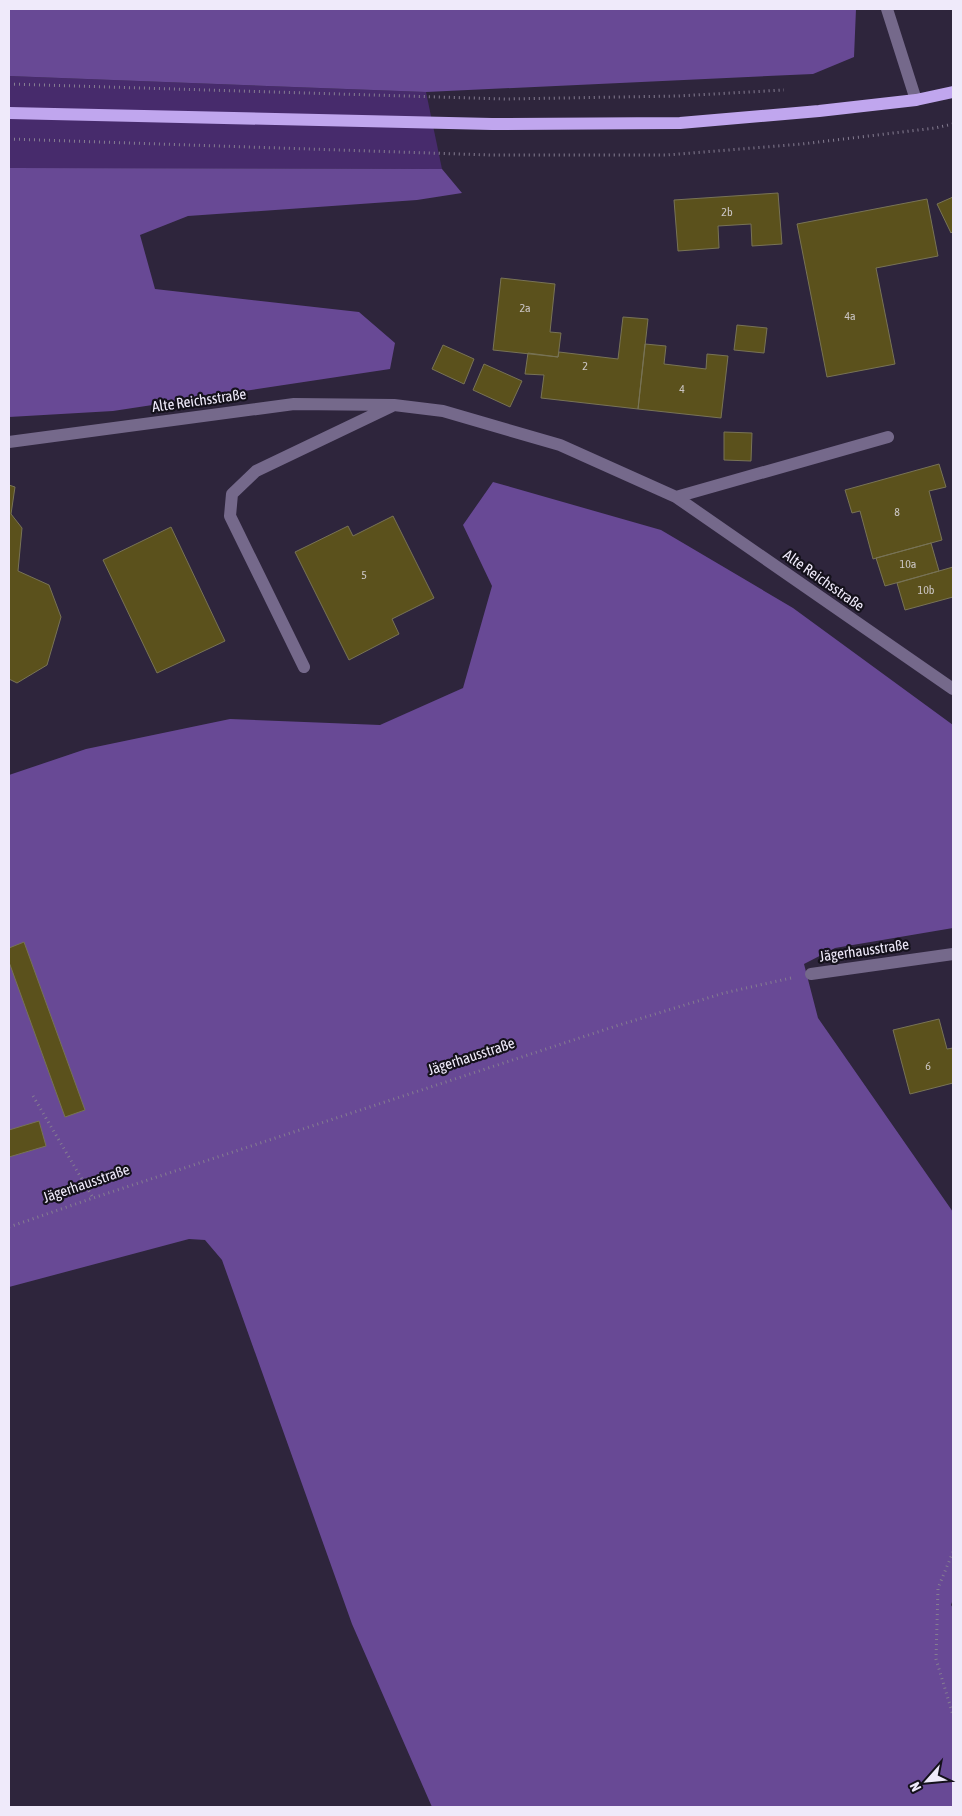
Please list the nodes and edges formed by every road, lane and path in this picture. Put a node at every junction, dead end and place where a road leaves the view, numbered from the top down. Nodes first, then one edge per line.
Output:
1 (888, 9) edge
2 (9, 84) edge
3 (784, 90) dead end
4 (953, 92) edge
5 (916, 100) junction
6 (9, 113) edge
7 (394, 405) junction
8 (888, 437) dead end
9 (9, 442) edge
10 (676, 497) junction
11 (304, 668) dead end
12 (953, 690) edge
13 (953, 954) edge
14 (811, 974) joint
15 (33, 1096) dead end
16 (93, 1198) junction
17 (9, 1227) edge
18 (953, 1552) edge
19 (953, 1715) edge

1 - 5 street
2 - 3 path
4 - 5 main road
5 - 6 main road
7 - 9 street, Alte Reichsstraße
7 - 10 street, Alte Reichsstraße
7 - 11 street
8 - 10 street
10 - 12 street, Alte Reichsstraße
13 - 14 street, Jägerhausstraße
14 - 16 path, Jägerhausstraße
15 - 16 path
16 - 17 path, Jägerhausstraße
18 - 19 path

